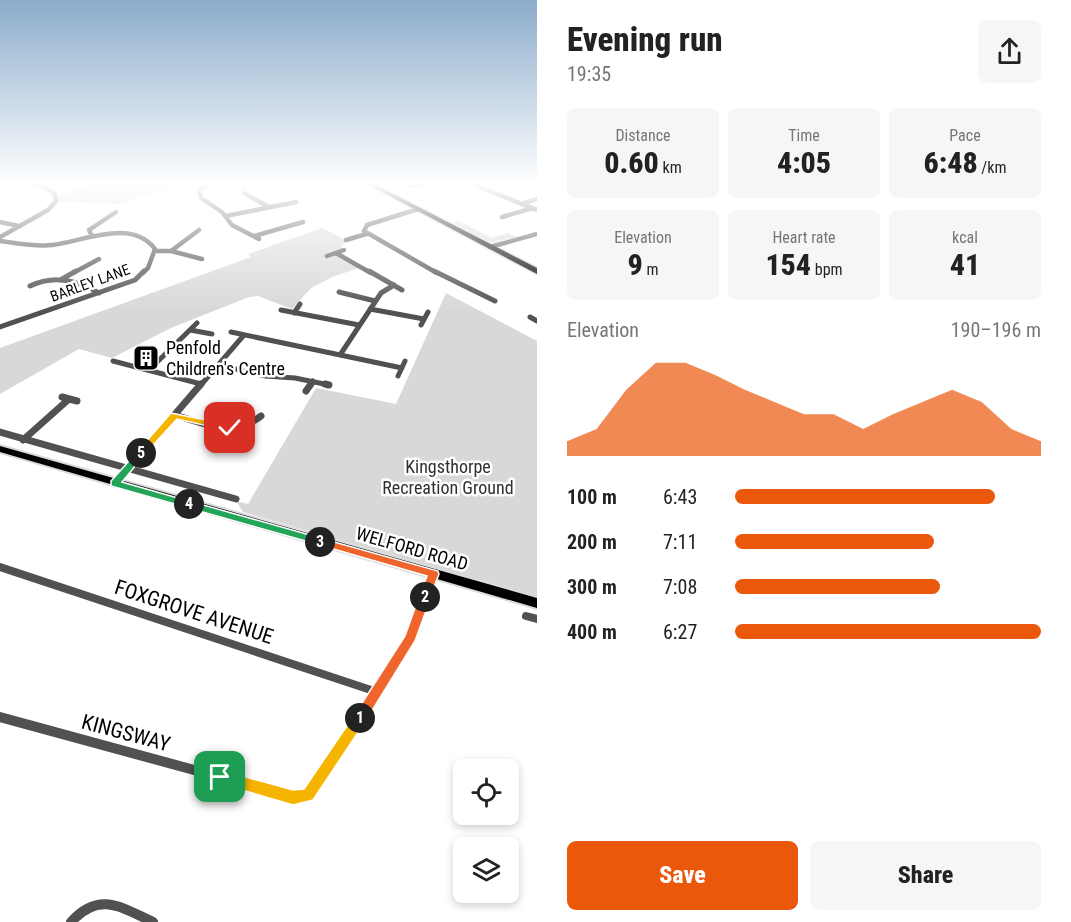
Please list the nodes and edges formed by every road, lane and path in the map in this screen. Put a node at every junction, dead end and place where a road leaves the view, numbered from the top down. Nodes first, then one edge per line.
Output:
1 (14, 225) edge
2 (96, 225) edge
3 (232, 225) edge
4 (294, 225) edge
5 (369, 225) edge
6 (448, 225) edge
7 (19, 226) joint
8 (199, 230) dead end
9 (366, 234) junction
10 (537, 234) edge
11 (92, 236) junction
12 (0, 239) edge
13 (346, 240) dead end
14 (490, 247) junction
15 (344, 250) dead end
16 (171, 251) junction
17 (154, 252) junction
18 (336, 253) junction
19 (327, 255) dead end
20 (99, 259) dead end
21 (202, 260) dead end
22 (537, 272) edge
23 (62, 279) junction
24 (394, 285) junction
25 (30, 286) dead end
26 (402, 290) dead end
27 (339, 292) dead end
28 (99, 293) junction
29 (494, 293) dead end
30 (486, 296) junction
31 (375, 301) junction
32 (495, 301) dead end
33 (300, 304) dead end
34 (370, 309) junction
35 (281, 310) dead end
36 (428, 312) dead end
37 (294, 313) junction
38 (530, 317) dead end
39 (537, 321) edge
40 (197, 323) dead end
41 (359, 325) junction
42 (0, 327) edge
43 (190, 330) junction
44 (231, 332) dead end
45 (212, 334) dead end
46 (244, 335) junction
47 (340, 355) junction
48 (113, 361) dead end
49 (218, 365) junction
50 (149, 370) junction
51 (398, 376) dead end
52 (313, 381) junction
53 (201, 384) junction
54 (329, 385) dead end
55 (306, 391) dead end
56 (65, 398) joint
57 (77, 401) dead end
58 (174, 415) junction
59 (261, 416) dead end
60 (0, 432) edge
61 (23, 440) junction
62 (0, 449) edge
63 (127, 470) junction
64 (115, 484) junction
65 (236, 499) dead end
66 (0, 567) edge
67 (434, 574) junction
68 (537, 603) edge
69 (526, 616) dead end
70 (537, 619) edge
71 (377, 692) junction
72 (0, 717) edge
73 (71, 922) edge
74 (153, 922) edge

1 - 7 street
2 - 11 street
3 - 4 street
5 - 9 street
6 - 14 highway
7 - 12 street
8 - 16 street
9 - 13 street
9 - 30 street
10 - 14 street
11 - 12 street, BARLEY LANE
11 - 17 street, BARLEY LANE
14 - 22 highway
15 - 18 street
16 - 17 street
16 - 21 street
17 - 28 street, BARLEY LANE
18 - 19 street
18 - 24 street
20 - 23 street
23 - 25 street
23 - 28 street
24 - 26 street
24 - 31 street
27 - 31 street
28 - 42 street, BARLEY LANE
29 - 30 street
30 - 32 street
31 - 34 street
33 - 37 street
34 - 36 street
34 - 41 street
35 - 37 street
37 - 41 street
38 - 39 street
40 - 43 street
41 - 47 street
43 - 45 street
43 - 50 street
44 - 46 street
46 - 47 street
46 - 49 street
47 - 51 street
48 - 50 street
49 - 52 street
49 - 53 street
50 - 53 street
52 - 54 street
52 - 55 street
53 - 58 street
56 - 57 street
56 - 61 street
58 - 59 street
58 - 63 street
60 - 61 street
61 - 63 street
62 - 64 main road, WELFORD ROAD
63 - 64 street
63 - 65 street
64 - 67 main road, WELFORD ROAD
66 - 71 street, FOXGROVE AVENUE
67 - 68 main road, WELFORD ROAD
67 - 71 street, KINGSWAY
69 - 70 street
71 - 72 street, KINGSWAY
73 - 74 street

